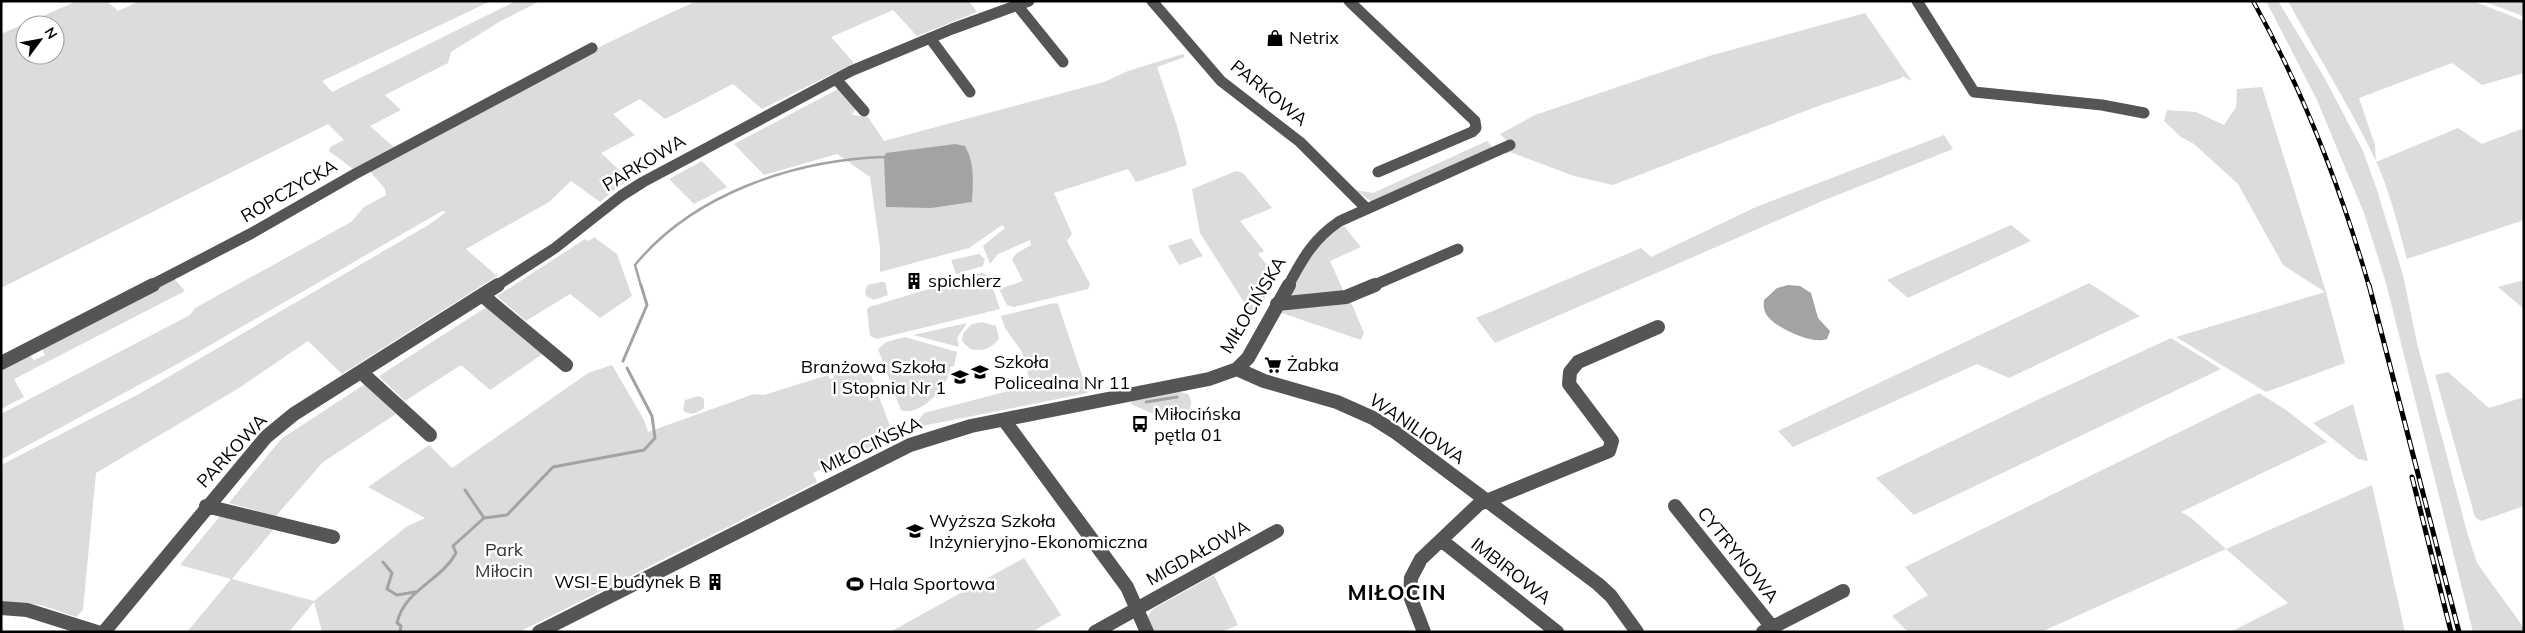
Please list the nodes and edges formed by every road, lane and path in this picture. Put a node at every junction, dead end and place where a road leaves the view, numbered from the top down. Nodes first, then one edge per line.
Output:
1 (1030, 1) edge
2 (1152, 1) edge
3 (1349, 1) edge
4 (1917, 1) edge
5 (1017, 6) junction
6 (930, 38) junction
7 (592, 48) dead end
8 (1063, 62) dead end
9 (836, 79) junction
10 (970, 92) dead end
11 (864, 111) dead end
12 (2144, 113) dead end
13 (1510, 145) dead end
14 (1378, 172) dead end
15 (1367, 209) junction
16 (1458, 249) dead end
17 (482, 295) junction
18 (1277, 304) junction
19 (1658, 327) dead end
20 (1, 363) edge
21 (566, 365) dead end
22 (1237, 369) junction
23 (361, 372) junction
24 (1004, 420) junction
25 (430, 435) dead end
26 (1486, 500) junction
27 (206, 506) junction
28 (1675, 506) dead end
29 (1277, 531) dead end
30 (333, 537) dead end
31 (1440, 540) junction
32 (1843, 591) dead end
33 (1, 608) edge
34 (1138, 608) junction
35 (1767, 629) edge
36 (544, 631) edge
37 (97, 632) edge
38 (104, 632) edge
39 (1095, 632) edge
40 (1147, 632) edge
41 (1424, 632) edge
42 (1557, 632) edge
43 (1637, 632) edge

1 - 5 street, PARKOWA
2 - 15 street, PARKOWA
3 - 14 street
4 - 12 street
5 - 6 street, PARKOWA
5 - 8 street
6 - 9 street, PARKOWA
6 - 10 street
7 - 20 street, ROPCZYCKA
9 - 11 street
9 - 17 street, PARKOWA
13 - 15 street, MIŁOCIŃSKA
15 - 18 street, MIŁOCIŃSKA
16 - 18 street
17 - 21 street
17 - 23 street, PARKOWA
18 - 22 street, MIŁOCIŃSKA
19 - 26 street
22 - 24 street, MIŁOCIŃSKA
22 - 26 street, WANILIOWA
23 - 25 street
23 - 27 street, PARKOWA
24 - 34 street, MIGDAŁOWA
24 - 36 street, MIŁOCIŃSKA
26 - 31 street
26 - 43 street, WANILIOWA
27 - 30 street, PARKOWA
27 - 38 street, PARKOWA
28 - 35 street, CYTRYNOWA
29 - 34 street, MIGDAŁOWA
31 - 41 street
31 - 42 street, IMBIROWA
32 - 35 street, CYTRYNOWA
33 - 37 street
34 - 39 street, MIGDAŁOWA
34 - 40 street, MIGDAŁOWA

